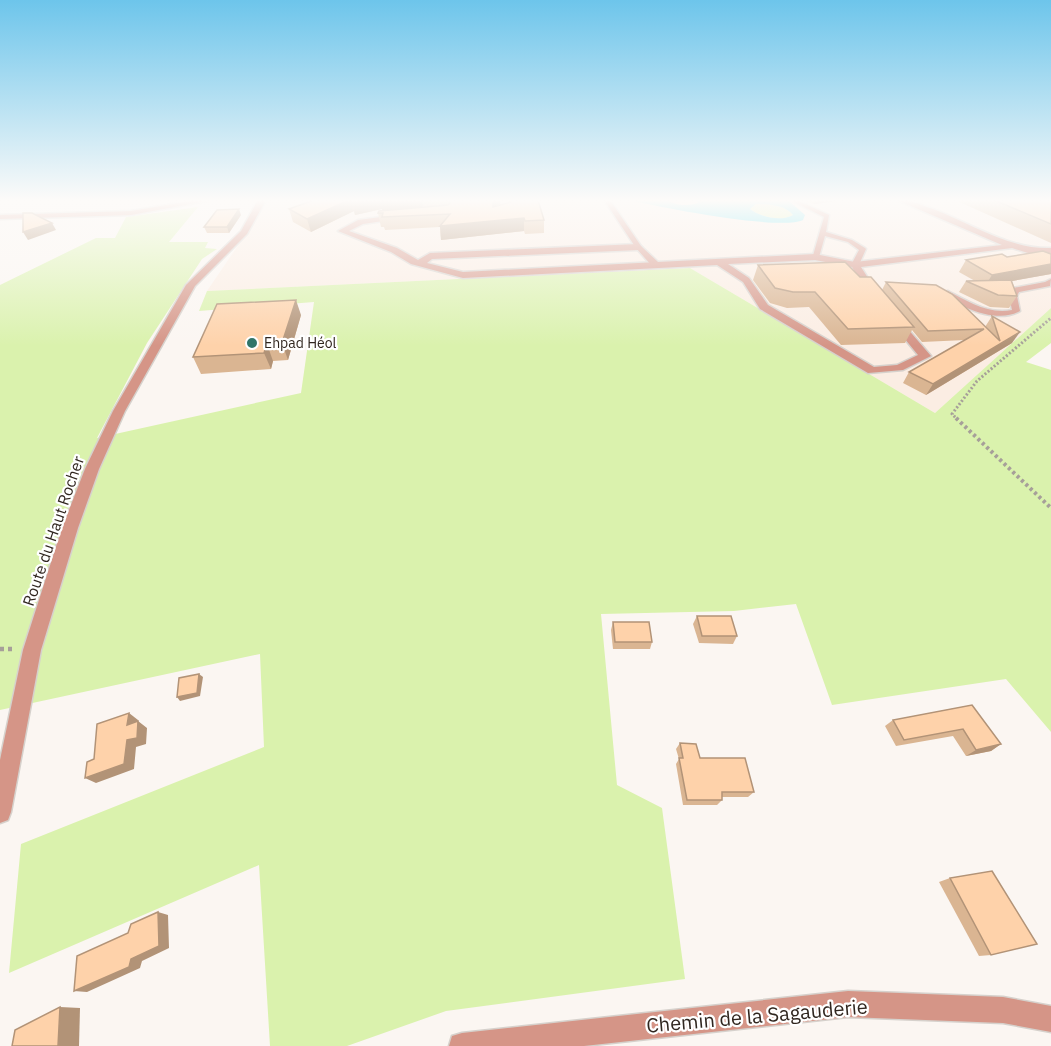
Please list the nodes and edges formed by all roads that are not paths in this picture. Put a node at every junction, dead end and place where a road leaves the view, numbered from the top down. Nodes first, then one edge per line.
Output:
1 (227, 249) edge
2 (390, 249) edge
3 (596, 249) edge
4 (640, 249) edge
5 (817, 249) edge
6 (863, 249) edge
7 (988, 249) edge
8 (1021, 249) edge
9 (1050, 255) edge
10 (815, 257) junction
11 (719, 262) junction
12 (420, 263) junction
13 (655, 264) junction
14 (855, 265) junction
15 (1051, 281) edge
16 (863, 282) junction
17 (879, 285) edge
18 (939, 291) edge
19 (0, 812) edge
20 (1051, 1019) edge
21 (462, 1046) edge

1 - 19 street, Route du Haut Rocher
2 - 12 street
3 - 12 street
4 - 13 lane
5 - 10 lane
6 - 14 lane
7 - 14 street
8 - 9 street
10 - 11 street
10 - 14 street
11 - 13 street
11 - 16 street
12 - 13 street
14 - 16 street
15 - 18 lane
16 - 17 lane
20 - 21 street, Chemin de la Sagauderie

